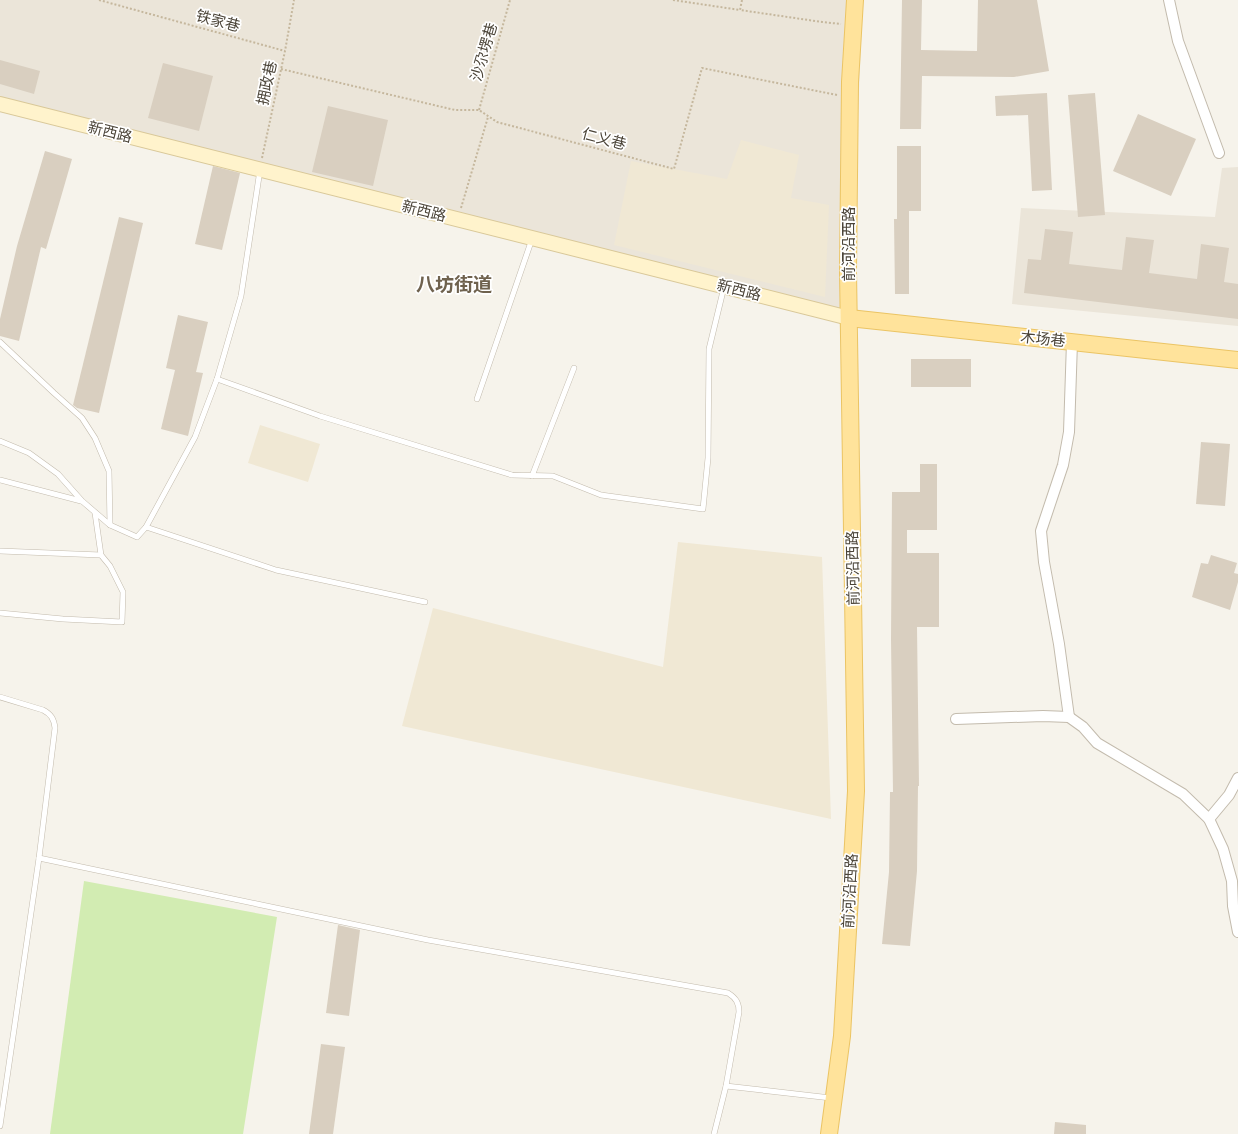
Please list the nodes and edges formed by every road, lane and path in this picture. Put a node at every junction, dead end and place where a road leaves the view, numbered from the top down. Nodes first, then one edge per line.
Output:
1 (99, 0) edge
2 (294, 0) edge
3 (510, 0) edge
4 (673, 0) edge
5 (742, 0) edge
6 (855, 0) edge
7 (1169, 0) edge
8 (740, 10) junction
9 (854, 25) junction
10 (285, 51) junction
11 (281, 69) junction
12 (850, 97) junction
13 (0, 104) edge
14 (479, 110) junction
15 (489, 117) junction
16 (1219, 153) dead end
17 (260, 169) junction
18 (458, 219) junction
19 (532, 238) junction
20 (724, 286) junction
21 (849, 318) junction
22 (0, 342) edge
23 (1072, 342) junction
24 (1238, 360) edge
25 (574, 368) dead end
26 (217, 379) junction
27 (477, 399) dead end
28 (0, 441) edge
29 (532, 476) junction
30 (0, 480) edge
31 (82, 501) junction
32 (95, 513) junction
33 (110, 525) junction
34 (146, 527) junction
35 (0, 551) edge
36 (101, 555) junction
37 (425, 602) dead end
38 (0, 613) edge
39 (0, 697) edge
40 (1069, 716) junction
41 (956, 719) dead end
42 (1238, 778) edge
43 (1209, 819) junction
44 (39, 858) junction
45 (1234, 875) edge
46 (1238, 932) edge
47 (726, 1086) junction
48 (834, 1098) junction
49 (0, 1126) edge
50 (714, 1134) edge
51 (829, 1134) edge

1 - 10 path, 铁家巷
2 - 10 path, 拥政巷
3 - 14 path, 沙尕塄巷
4 - 8 path
5 - 8 path
6 - 9 main road, 前河沿西路
7 - 16 street
8 - 9 path
9 - 12 main road, 前河沿西路
10 - 11 path, 拥政巷
11 - 14 path
11 - 17 path, 拥政巷
12 - 15 path, 仁义巷
12 - 21 main road, 前河沿西路
13 - 17 main road, 新西路
14 - 15 path, 仁义巷
15 - 18 path
17 - 18 main road, 新西路
17 - 26 lane
18 - 19 main road, 新西路
19 - 20 main road, 新西路
19 - 27 lane
20 - 21 main road, 新西路
20 - 29 lane
21 - 23 main road, 木场巷
21 - 48 main road, 前河沿西路
22 - 33 lane
23 - 24 main road, 木场巷
23 - 40 street
25 - 29 lane
26 - 29 lane
26 - 34 lane
28 - 31 lane
30 - 31 lane
31 - 32 lane
32 - 33 lane
32 - 36 lane
33 - 34 lane
34 - 37 lane
35 - 36 lane
36 - 38 lane
39 - 44 lane
40 - 41 street
40 - 43 street
42 - 43 street
43 - 45 street
44 - 47 lane
44 - 49 lane
45 - 46 street
47 - 48 lane
47 - 50 lane
48 - 51 main road, 前河沿西路

